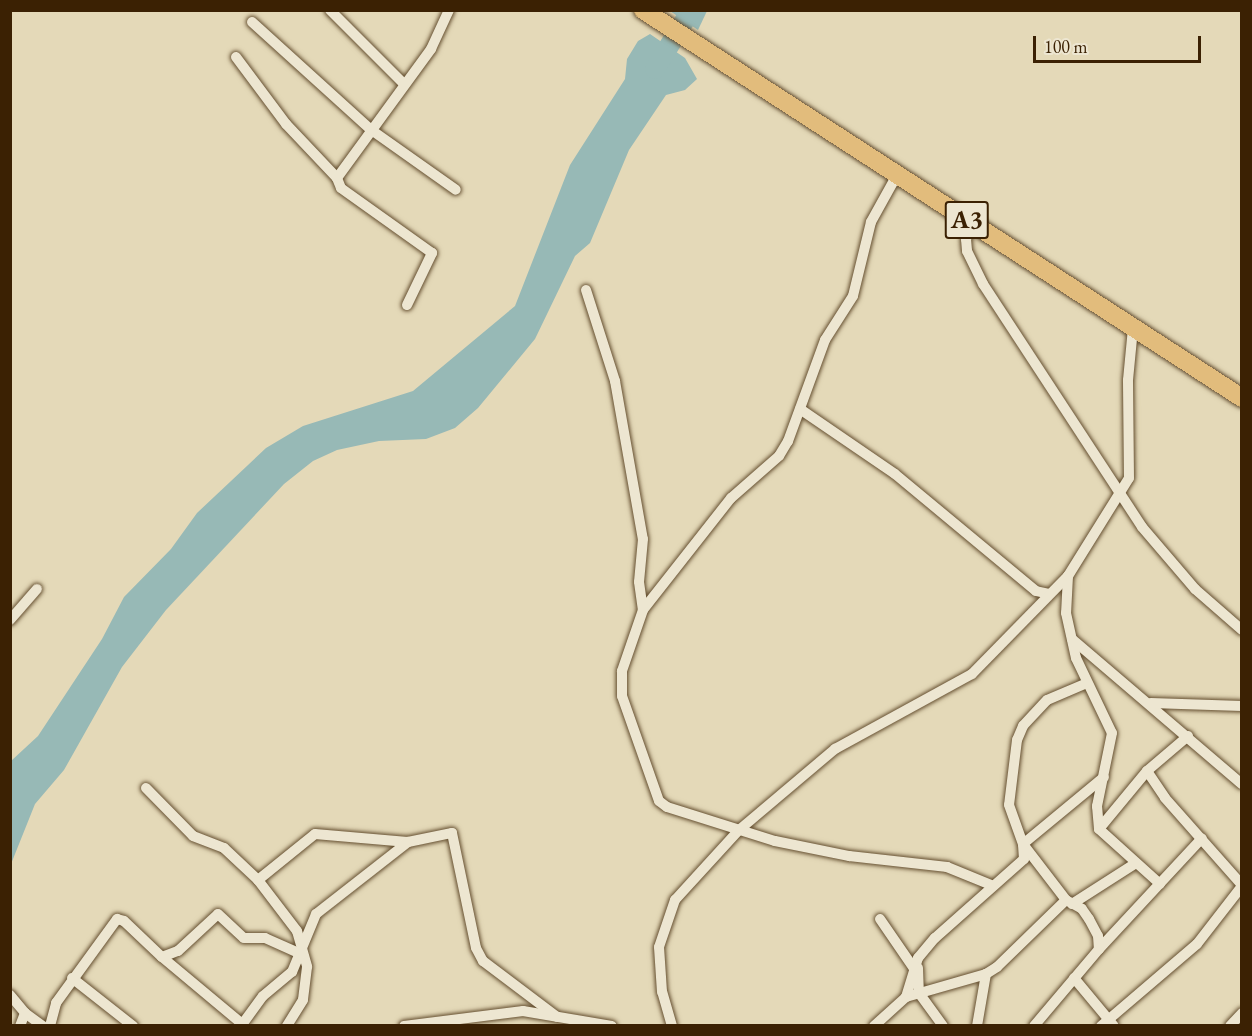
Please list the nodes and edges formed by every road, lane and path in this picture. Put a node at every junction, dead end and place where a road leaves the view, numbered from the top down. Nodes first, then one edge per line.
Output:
1 (330, 10) edge
2 (449, 10) edge
3 (650, 15) edge
4 (252, 22) dead end
5 (236, 57) dead end
6 (404, 84) junction
7 (370, 129) junction
8 (897, 175) junction
9 (337, 178) junction
10 (456, 190) dead end
11 (971, 223) junction
12 (586, 290) dead end
13 (407, 305) dead end
14 (1133, 328) junction
15 (1242, 398) edge
16 (800, 409) junction
17 (1121, 494) junction
18 (1068, 576) junction
19 (37, 590) dead end
20 (1049, 594) junction
21 (643, 610) junction
22 (10, 620) edge
23 (1241, 629) edge
24 (1072, 639) junction
25 (1087, 683) junction
26 (1151, 703) junction
27 (1242, 706) edge
28 (1188, 736) junction
29 (1147, 771) junction
30 (1104, 777) junction
31 (1242, 784) edge
32 (146, 788) dead end
33 (1099, 829) junction
34 (739, 830) junction
35 (1202, 838) junction
36 (408, 842) junction
37 (1023, 844) junction
38 (1136, 863) junction
39 (258, 880) junction
40 (1160, 884) junction
41 (991, 885) junction
42 (1242, 885) edge
43 (1069, 902) junction
44 (880, 919) dead end
45 (1099, 949) junction
46 (302, 953) junction
47 (162, 957) junction
48 (918, 958) junction
49 (915, 970) junction
50 (986, 974) junction
51 (72, 978) junction
52 (1074, 978) junction
53 (919, 993) junction
54 (10, 994) edge
55 (906, 997) junction
56 (25, 1013) junction
57 (1242, 1013) edge
58 (557, 1017) junction
59 (570, 1023) edge
60 (1108, 1023) edge
61 (1037, 1024) edge
62 (241, 1025) edge
63 (20, 1026) edge
64 (44, 1026) edge
65 (50, 1026) edge
66 (133, 1026) edge
67 (287, 1026) edge
68 (404, 1026) edge
69 (612, 1026) edge
70 (672, 1026) edge
71 (874, 1026) edge
72 (943, 1026) edge
73 (977, 1026) edge
74 (1230, 1026) edge

1 - 6 street
2 - 6 street
3 - 8 highway, A3
4 - 7 street
5 - 9 street
6 - 7 street
7 - 9 street
7 - 10 street
8 - 11 highway, A3
8 - 16 street
9 - 13 street
11 - 14 highway, A3
11 - 17 street
12 - 21 street
14 - 15 highway, A3
14 - 17 street
16 - 20 street
16 - 21 street
17 - 18 street
17 - 23 street
18 - 20 street
18 - 24 street
19 - 22 street
20 - 34 street
21 - 34 street
24 - 25 street
24 - 26 street
25 - 30 street
25 - 37 street
26 - 27 street
26 - 28 street
28 - 29 street
28 - 31 street
29 - 33 street
29 - 35 street
30 - 33 street
30 - 37 street
32 - 39 street
33 - 38 street
34 - 41 street
34 - 70 street
35 - 40 street
35 - 42 street
36 - 39 street
36 - 46 street
36 - 58 street
37 - 41 street
37 - 43 street
38 - 40 street
38 - 43 street
39 - 46 street
40 - 45 street
41 - 48 street
42 - 60 street
43 - 45 street
43 - 50 street
44 - 49 street
45 - 52 street
46 - 47 street
46 - 62 street
46 - 67 street
47 - 51 street
47 - 62 street
48 - 49 street
48 - 53 street
49 - 55 street
50 - 53 street
50 - 73 street
51 - 65 street
51 - 66 street
52 - 60 street
52 - 61 street
53 - 55 street
53 - 72 street
54 - 56 street
55 - 71 street
56 - 63 street
56 - 64 street
57 - 74 street
58 - 59 street
58 - 68 street
59 - 69 street

